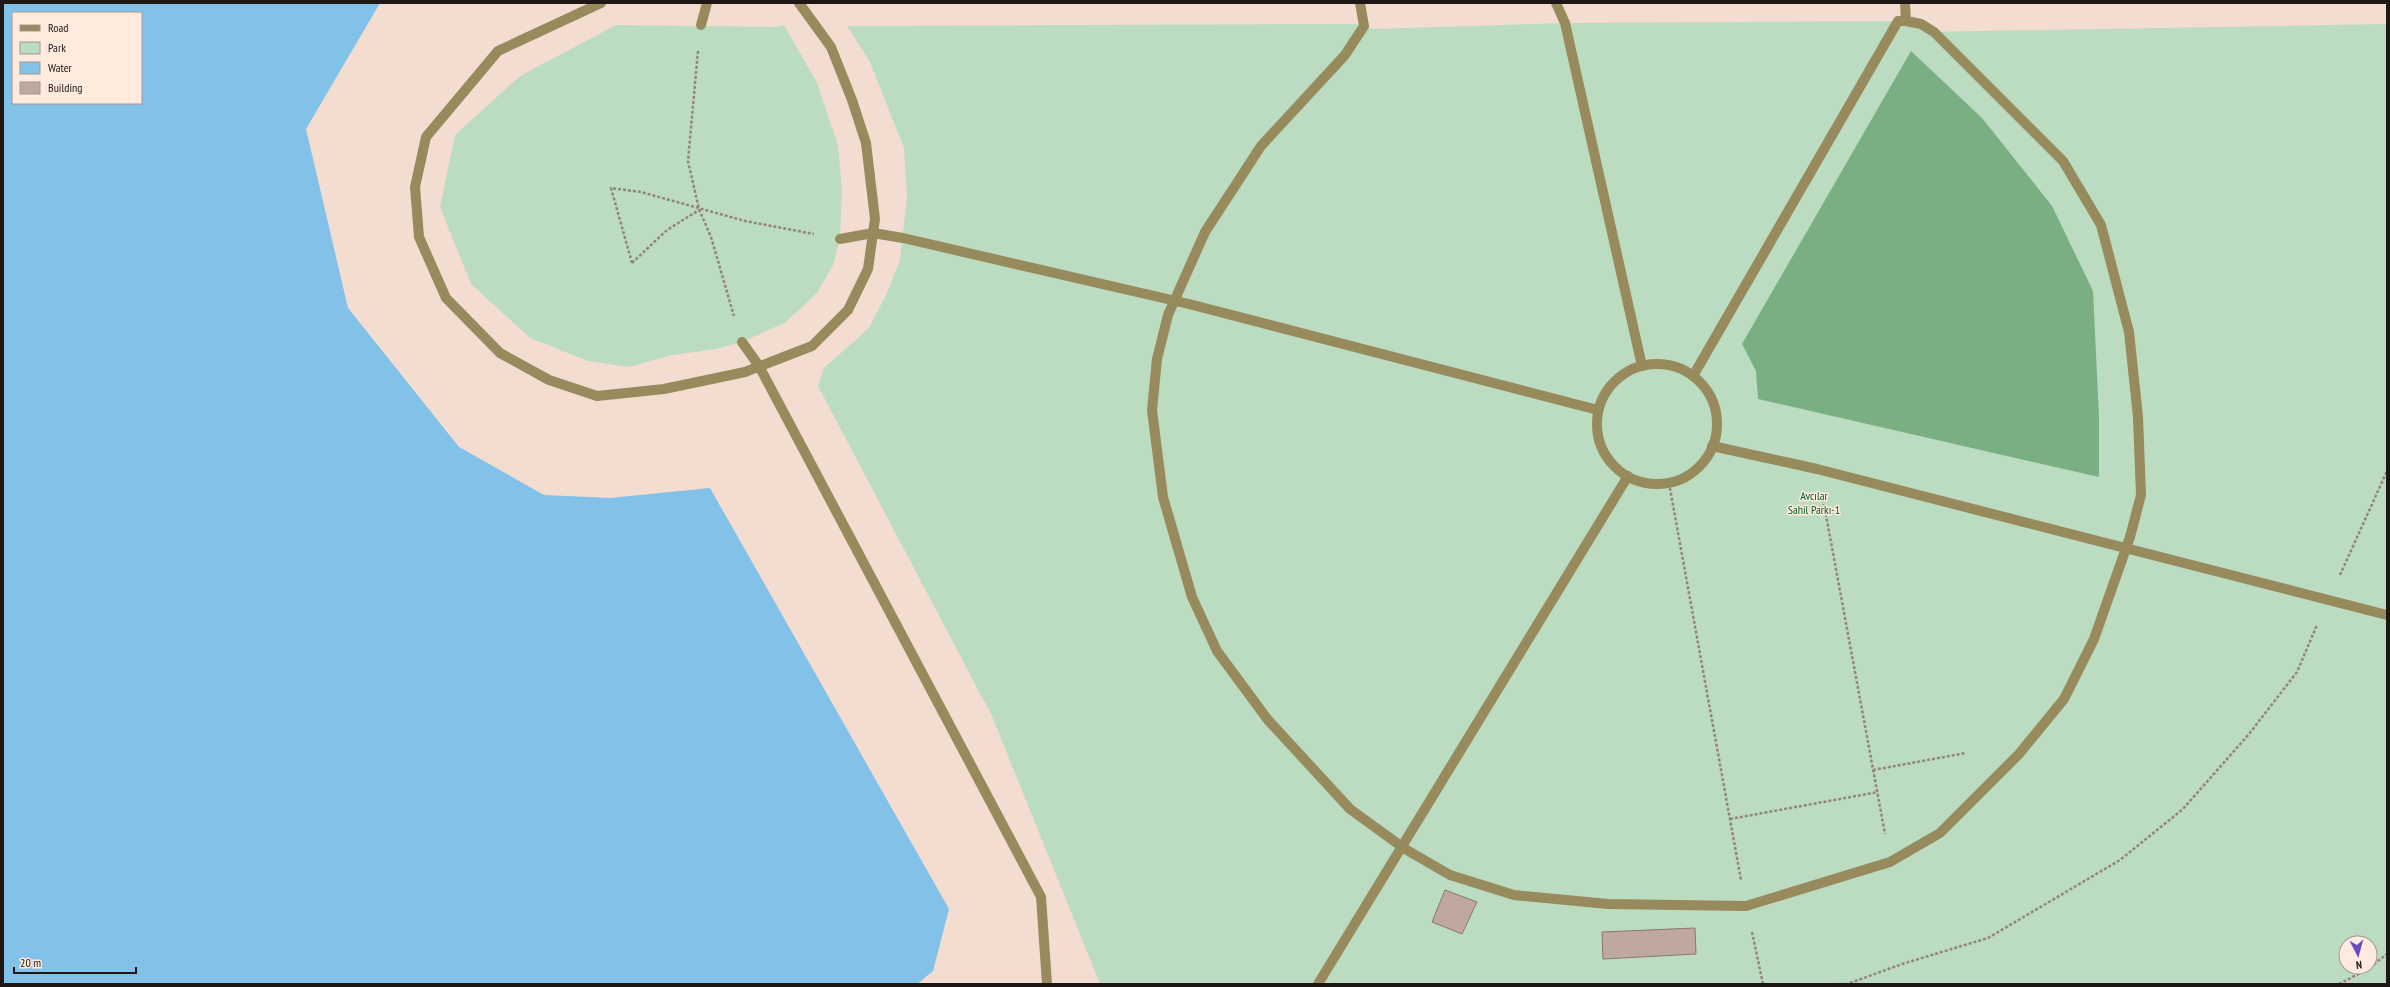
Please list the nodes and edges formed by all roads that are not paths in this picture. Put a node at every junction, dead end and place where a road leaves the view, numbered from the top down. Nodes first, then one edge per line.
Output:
1 (601, 3) edge
2 (707, 3) edge
3 (799, 3) edge
4 (1360, 3) edge
5 (1556, 3) edge
6 (1905, 3) edge
7 (1906, 20) junction
8 (701, 25) road end
9 (873, 233) junction
10 (840, 239) road end
11 (1174, 300) junction
12 (742, 342) road end
13 (758, 366) junction
14 (1642, 366) junction
15 (1693, 376) junction
16 (1598, 410) junction
17 (1712, 446) junction
18 (1628, 476) junction
19 (2126, 550) junction
20 (2387, 615) edge
21 (1402, 847) junction
22 (1047, 984) edge
23 (1318, 984) edge

1 - 13 street
2 - 8 street
3 - 9 street
4 - 11 street
5 - 14 street
6 - 7 street
7 - 15 street
7 - 19 street
9 - 10 street
9 - 11 street
9 - 13 street
11 - 16 street
11 - 21 street
12 - 13 street
13 - 22 street
14 - 15 street
14 - 16 street
15 - 17 street
16 - 18 street
17 - 18 street
17 - 19 street
18 - 21 street
19 - 20 street
19 - 21 street
21 - 23 street

